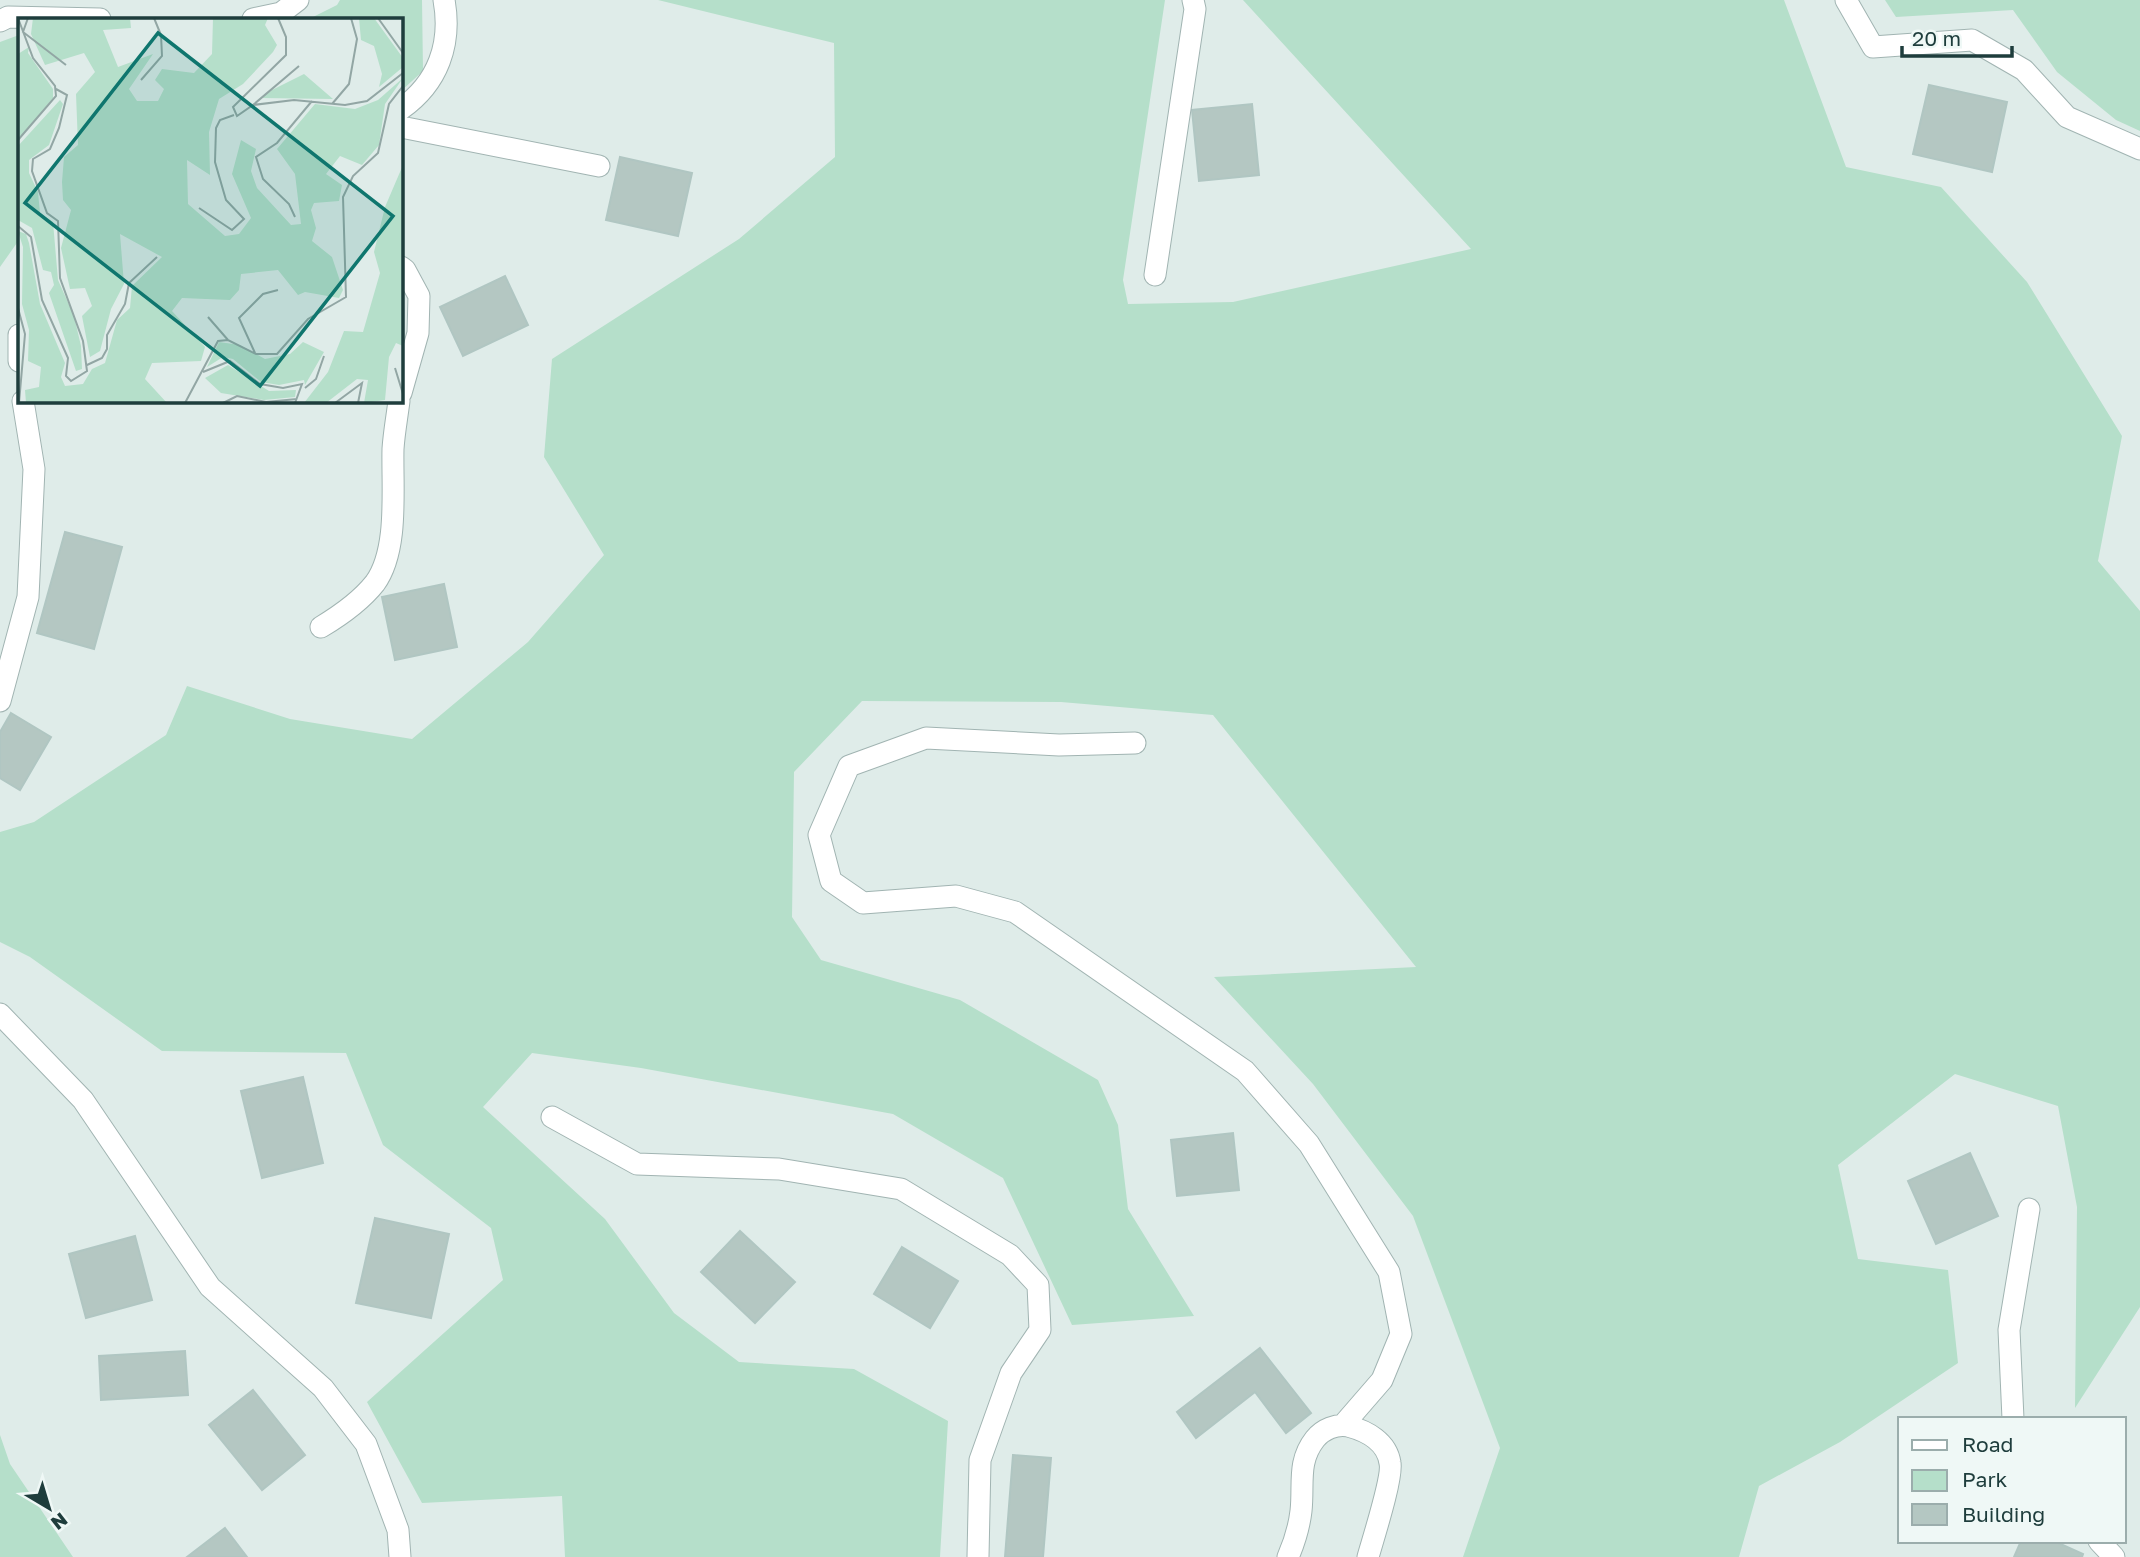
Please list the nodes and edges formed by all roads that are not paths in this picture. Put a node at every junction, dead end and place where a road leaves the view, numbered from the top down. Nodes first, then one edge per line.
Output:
1 (298, 0) edge
2 (444, 0) edge
3 (1193, 0) edge
4 (1846, 0) edge
5 (54, 18) edge
6 (258, 18) edge
7 (0, 20) edge
8 (402, 108) edge
9 (402, 127) edge
10 (2140, 149) edge
11 (600, 166) dead end
12 (402, 269) edge
13 (1154, 275) dead end
14 (402, 389) edge
15 (23, 402) edge
16 (399, 402) edge
17 (321, 628) dead end
18 (0, 701) edge
19 (1135, 743) dead end
20 (0, 1014) edge
21 (552, 1116) dead end
22 (2029, 1209) dead end
23 (2013, 1417) edge
24 (1343, 1425) junction
25 (2101, 1543) edge
26 (400, 1557) edge
27 (978, 1557) edge
28 (1288, 1557) edge
29 (1368, 1557) edge
30 (2115, 1557) edge

1 - 6 street
2 - 8 street
3 - 13 street
4 - 10 street
5 - 7 street
9 - 11 street
12 - 14 street
15 - 18 street
16 - 17 street
19 - 24 street
20 - 26 street
21 - 27 street
22 - 23 street
24 - 28 street
24 - 29 street
25 - 30 street

